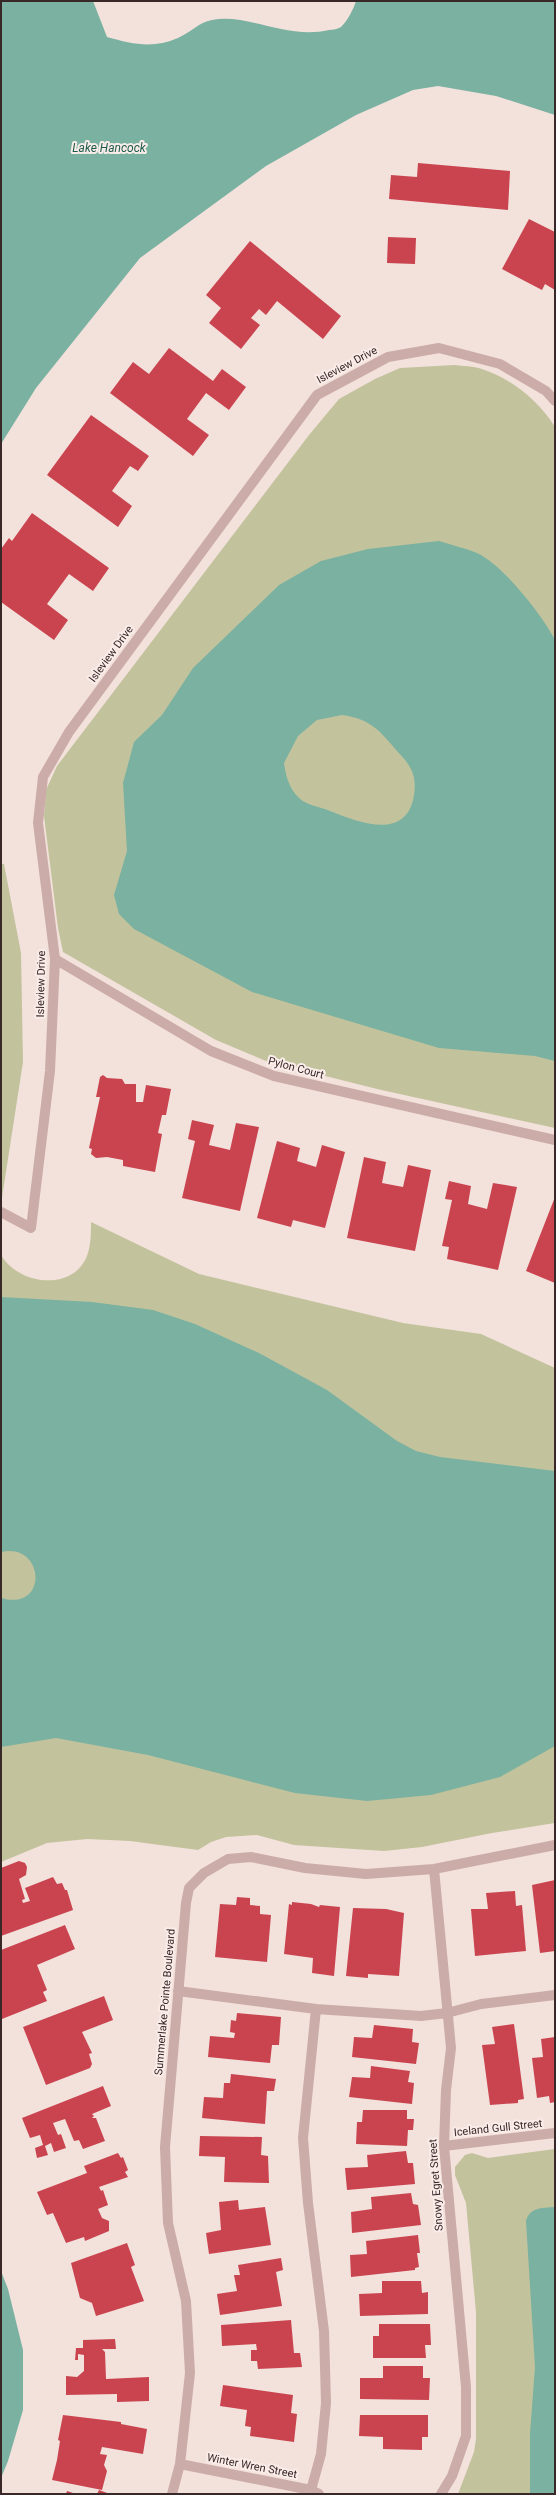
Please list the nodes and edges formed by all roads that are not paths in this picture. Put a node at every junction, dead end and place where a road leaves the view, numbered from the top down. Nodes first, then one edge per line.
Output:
1 (555, 401) edge
2 (55, 959) junction
3 (555, 1140) edge
4 (1, 1212) edge
5 (555, 1845) edge
6 (434, 1868) junction
7 (178, 1991) junction
8 (555, 1995) edge
9 (316, 2009) junction
10 (447, 2013) junction
11 (555, 2133) edge
12 (444, 2146) junction
13 (180, 2464) junction
14 (315, 2492) edge
15 (172, 2494) edge
16 (441, 2494) edge

1 - 2 street, Isleview Drive
2 - 3 street, Pylon Court
2 - 4 street, Isleview Drive
5 - 6 street, Summerlake Pointe Boulevard
6 - 7 street, Summerlake Pointe Boulevard
6 - 10 street, Snowy Egret Street
7 - 9 street
7 - 13 street, Summerlake Pointe Boulevard
8 - 10 street
9 - 10 street
9 - 14 street
10 - 12 street, Snowy Egret Street
11 - 12 street, Iceland Gull Street
12 - 16 street, Snowy Egret Street
13 - 14 street, Winter Wren Street
13 - 15 street, Summerlake Pointe Boulevard

